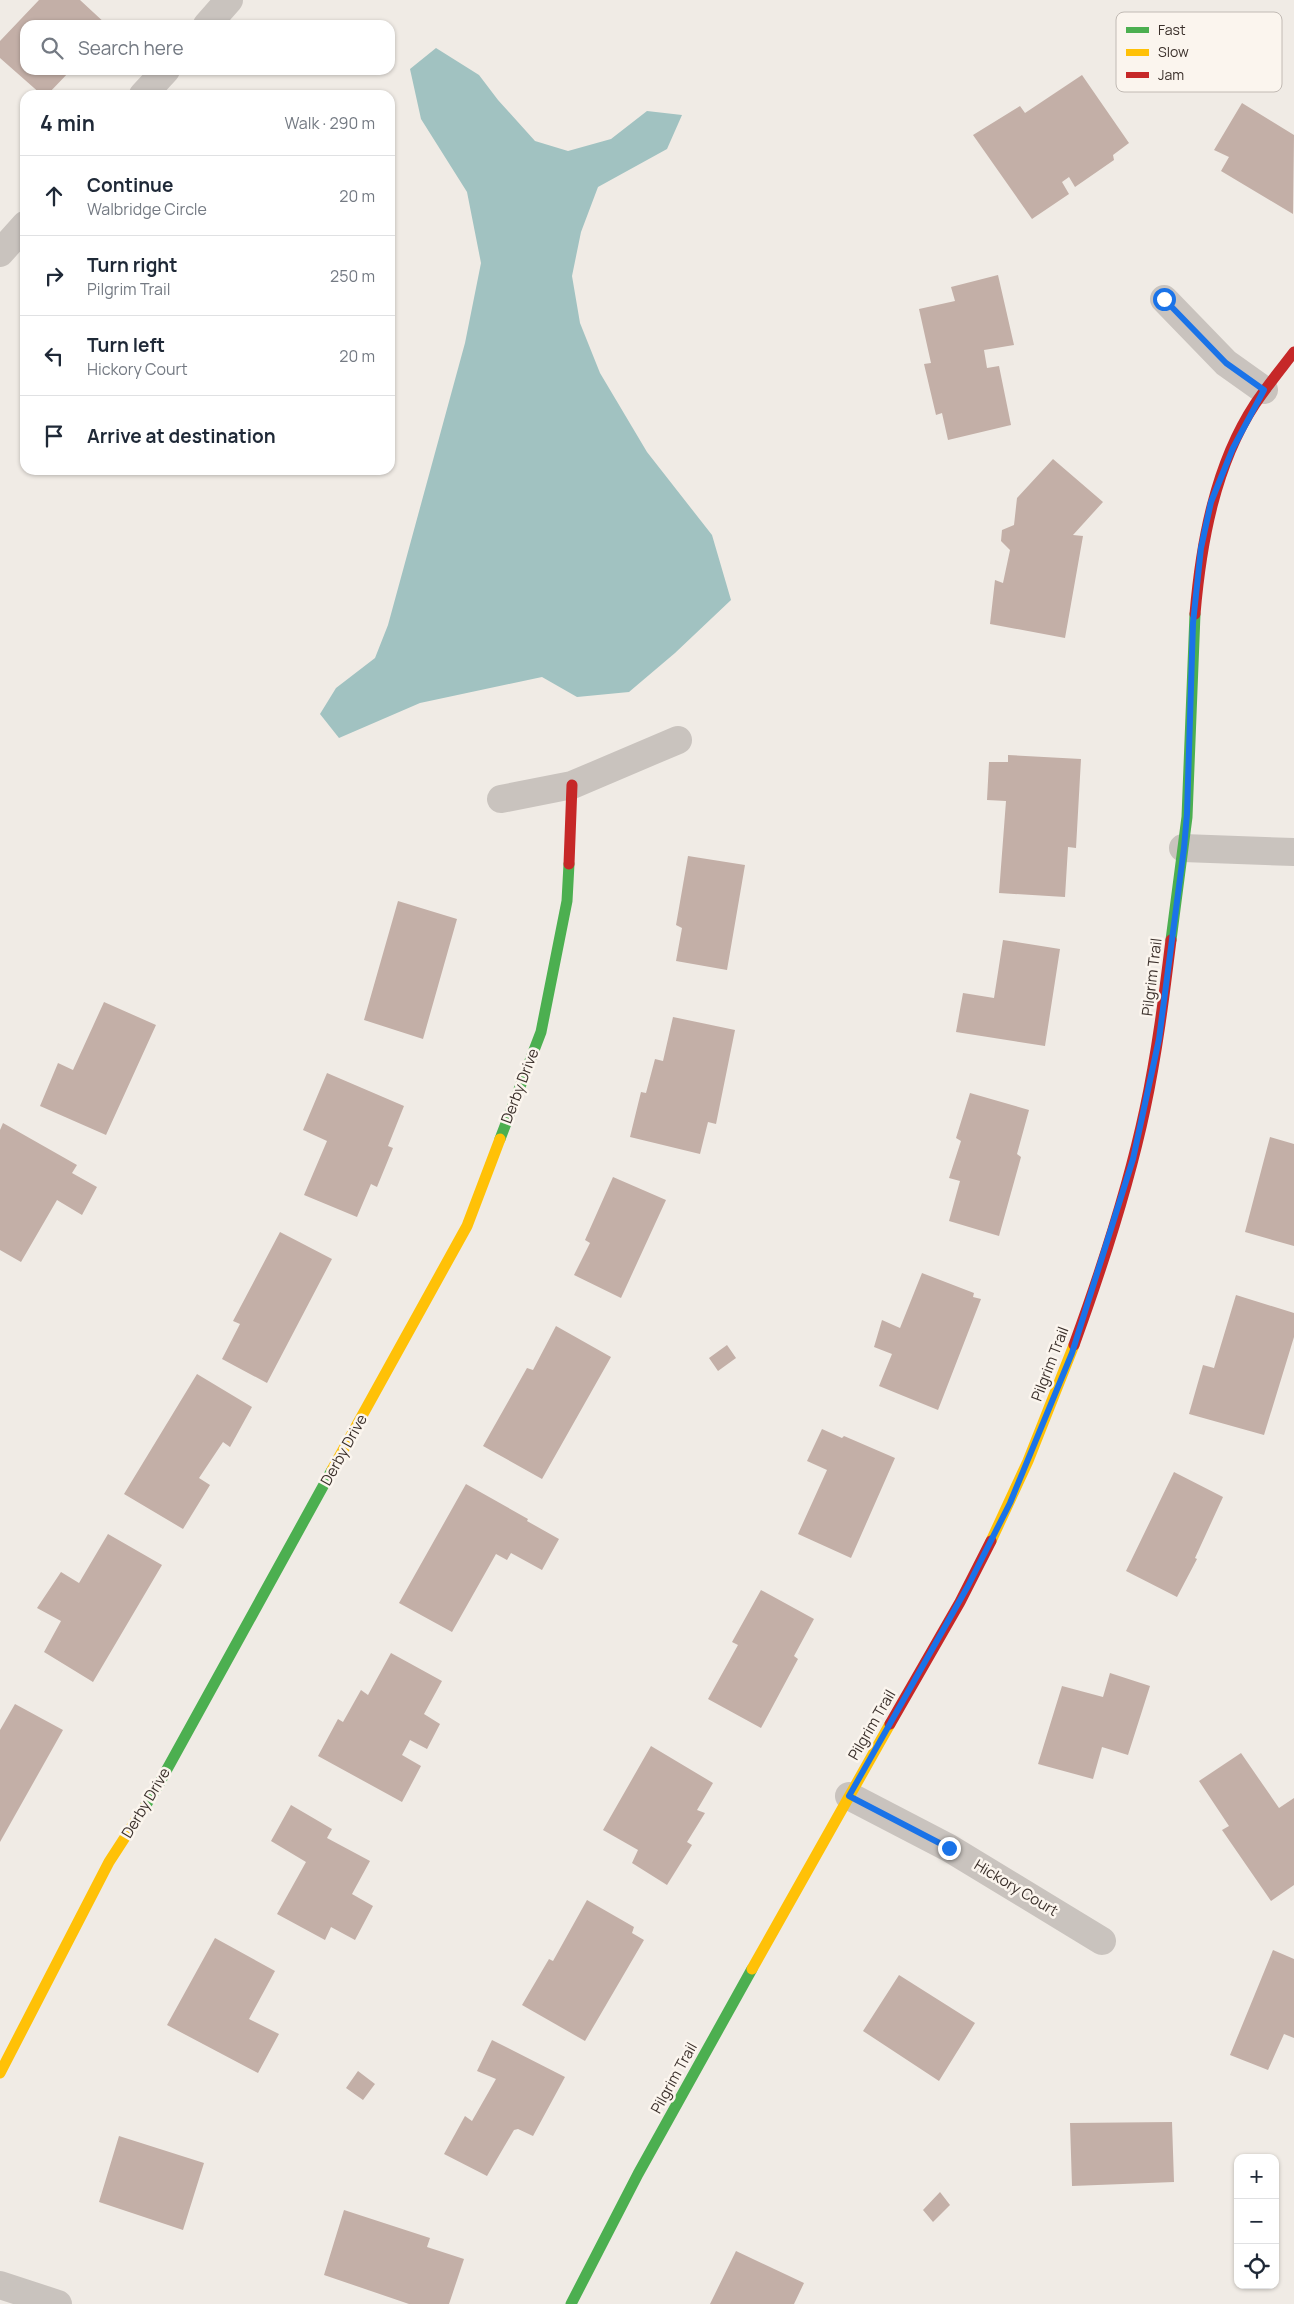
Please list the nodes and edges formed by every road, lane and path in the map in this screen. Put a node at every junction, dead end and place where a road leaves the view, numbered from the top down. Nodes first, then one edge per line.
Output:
1 (229, 0) edge
2 (211, 20) edge
3 (161, 75) edge
4 (148, 90) edge
5 (20, 231) edge
6 (0, 253) edge
7 (1164, 299) dead end
8 (1294, 352) edge
9 (1264, 390) junction
10 (678, 740) dead end
11 (572, 785) junction
12 (501, 799) dead end
13 (1184, 848) junction
14 (1294, 852) edge
15 (849, 1796) junction
16 (1102, 1941) dead end
17 (0, 2073) edge
18 (0, 2284) edge
19 (58, 2304) edge
20 (571, 2304) edge

1 - 2 street
3 - 4 street
5 - 6 street
7 - 9 street
8 - 9 street, Pilgrim Trail
9 - 13 street, Pilgrim Trail
10 - 11 street
11 - 12 street
11 - 17 street, Derby Drive
13 - 14 street
13 - 15 street, Pilgrim Trail
15 - 16 street, Hickory Court
15 - 20 street, Pilgrim Trail
18 - 19 street

